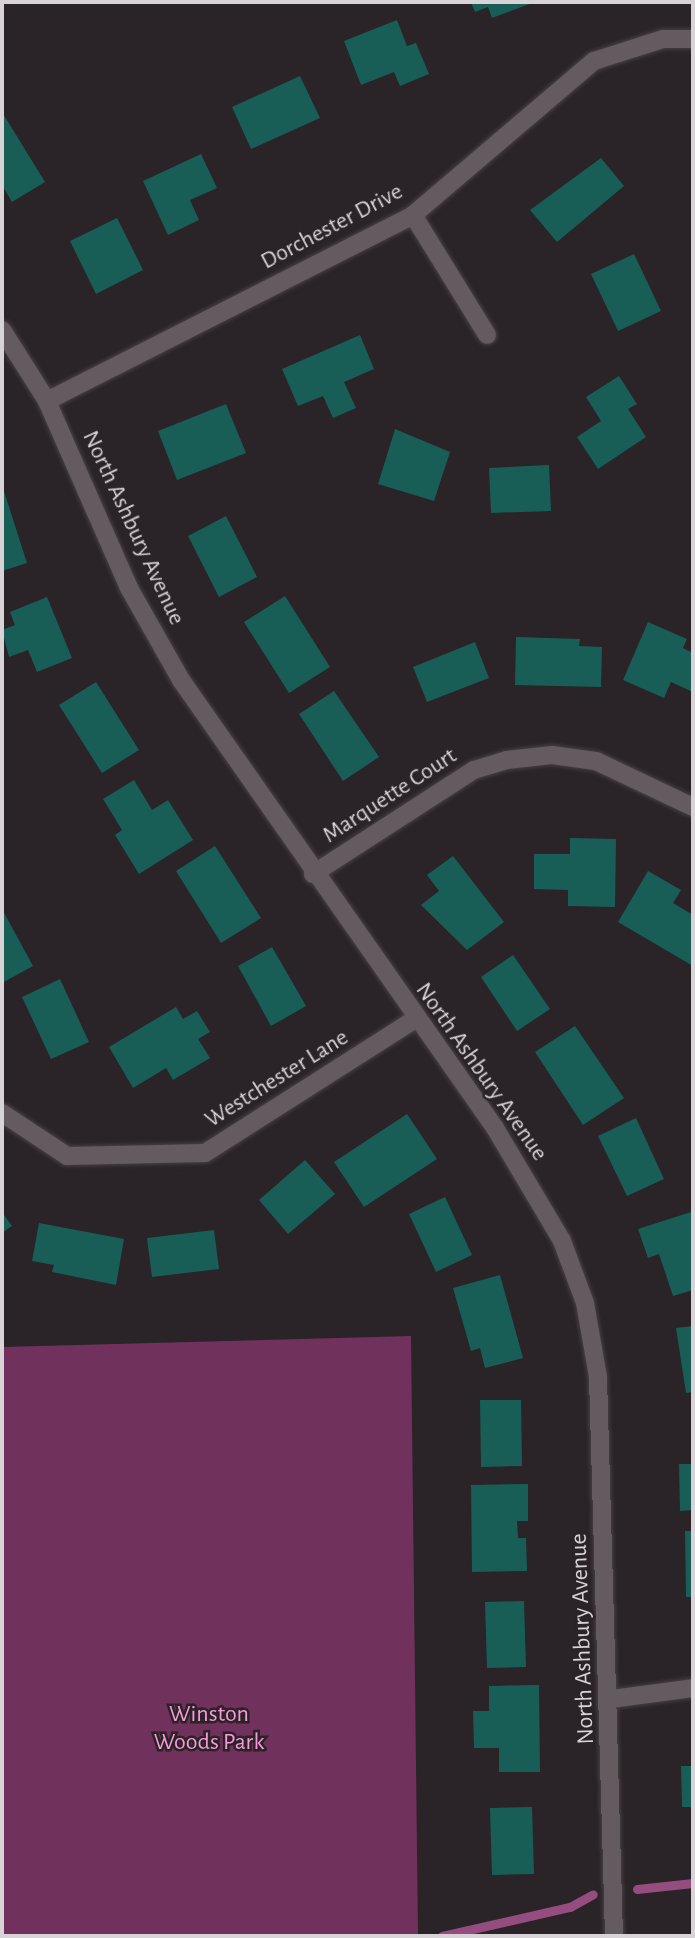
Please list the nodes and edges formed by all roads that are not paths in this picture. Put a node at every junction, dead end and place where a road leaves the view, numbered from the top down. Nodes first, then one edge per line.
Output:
1 (693, 39) edge
2 (413, 215) junction
3 (2, 330) edge
4 (487, 335) dead end
5 (47, 401) junction
6 (693, 807) edge
7 (313, 874) junction
8 (415, 1019) junction
9 (2, 1113) edge
10 (693, 1688) edge
11 (612, 1699) junction
12 (614, 1936) edge

1 - 2 street, Dorchester Drive
2 - 4 street
2 - 5 street, Dorchester Drive
3 - 5 street, North Ashbury Avenue
5 - 7 street, North Ashbury Avenue
6 - 7 street, Marquette Court
7 - 8 street, North Ashbury Avenue
8 - 9 street, Westchester Lane
8 - 11 street, North Ashbury Avenue
10 - 11 street
11 - 12 street, North Ashbury Avenue

